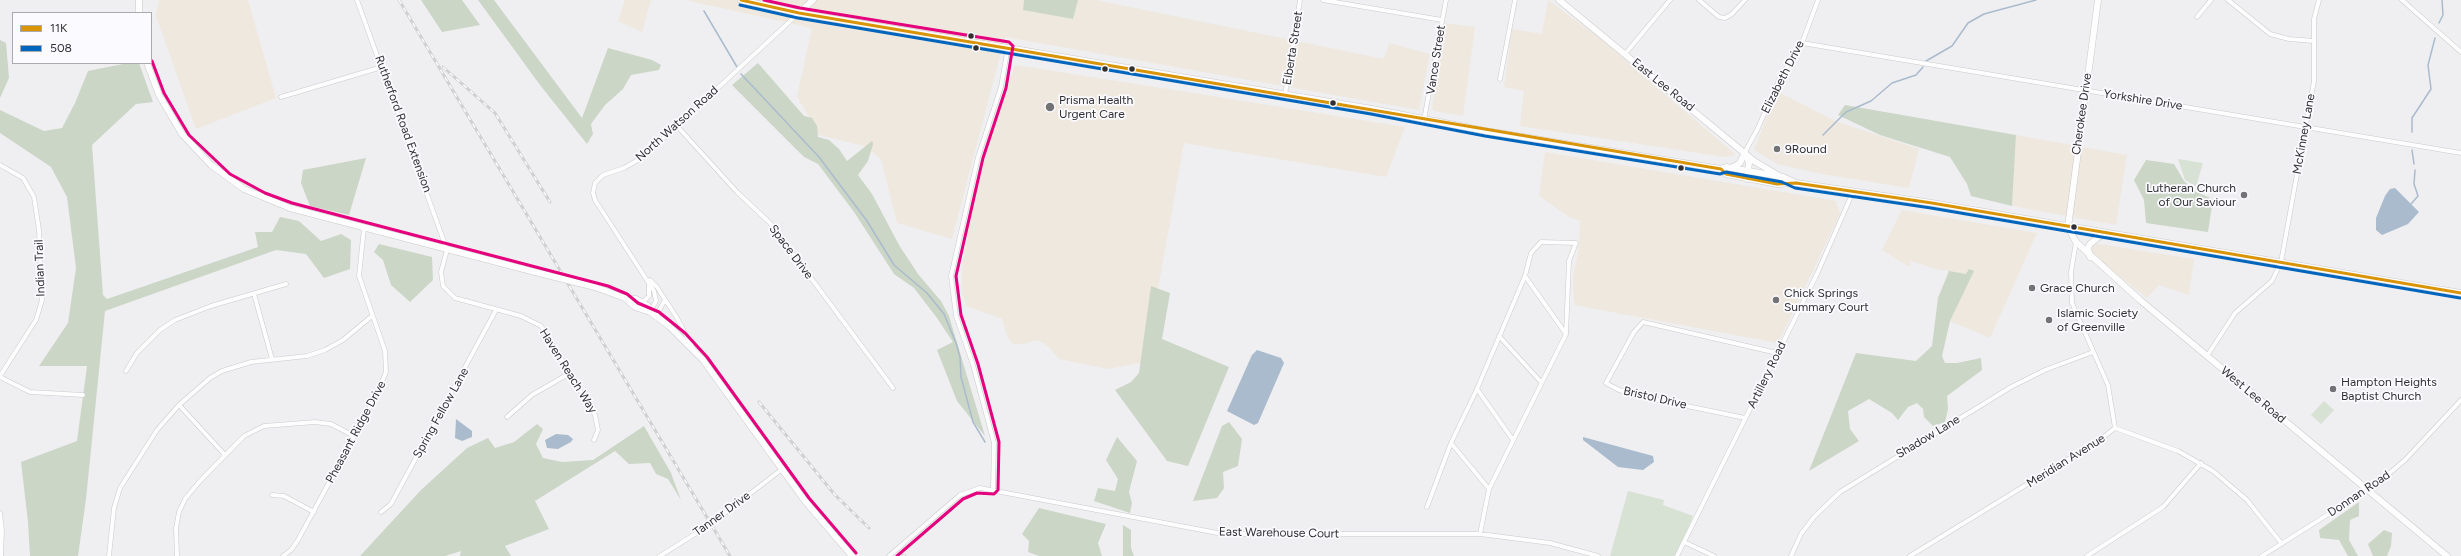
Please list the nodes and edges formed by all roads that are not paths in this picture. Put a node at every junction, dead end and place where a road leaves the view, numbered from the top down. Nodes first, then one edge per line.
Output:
1 (140, 0) edge
2 (357, 0) edge
3 (741, 0) edge
4 (813, 0) edge
5 (1300, 0) edge
6 (1323, 0) edge
7 (1446, 0) edge
8 (1515, 0) edge
9 (1559, 0) edge
10 (1670, 0) edge
11 (1699, 0) edge
12 (1745, 0) edge
13 (1818, 0) edge
14 (2098, 0) edge
15 (2211, 0) edge
16 (2228, 0) edge
17 (2319, 0) edge
18 (2402, 0) edge
19 (139, 12) edge
20 (799, 13) junction
21 (2197, 17) dead end
22 (1442, 20) junction
23 (2314, 41) junction
24 (1802, 43) junction
25 (1008, 47) junction
26 (2461, 52) edge
27 (1624, 54) junction
28 (147, 64) edge
29 (382, 67) junction
30 (1500, 79) dead end
31 (2086, 91) junction
32 (1285, 95) junction
33 (281, 97) dead end
34 (1424, 120) junction
35 (677, 126) junction
36 (2305, 127) junction
37 (1745, 152) junction
38 (2461, 153) edge
39 (0, 165) edge
40 (1731, 168) junction
41 (1721, 170) junction
42 (1749, 171) junction
43 (1783, 177) junction
44 (1747, 179) junction
45 (1796, 183) junction
46 (1853, 192) junction
47 (2068, 227) junction
48 (364, 228) junction
49 (2104, 233) junction
50 (2076, 242) junction
51 (447, 250) junction
52 (2090, 257) junction
53 (2280, 265) junction
54 (1525, 276) junction
55 (646, 277) junction
56 (286, 284) dead end
57 (2461, 293) edge
58 (254, 294) junction
59 (625, 298) junction
60 (665, 300) junction
61 (642, 302) junction
62 (496, 310) junction
63 (650, 312) junction
64 (372, 316) junction
65 (656, 316) junction
66 (1566, 334) junction
67 (1499, 336) junction
68 (694, 349) junction
69 (2093, 352) junction
70 (1777, 353) junction
71 (2207, 356) junction
72 (272, 359) junction
73 (126, 371) dead end
74 (570, 373) junction
75 (0, 377) edge
76 (1541, 382) junction
77 (893, 388) dead end
78 (1477, 389) junction
79 (83, 395) dead end
80 (2461, 400) edge
81 (180, 405) junction
82 (507, 417) dead end
83 (1745, 418) junction
84 (2115, 428) junction
85 (354, 436) junction
86 (594, 440) dead end
87 (1513, 440) junction
88 (1451, 443) junction
89 (225, 455) junction
90 (2201, 464) junction
91 (782, 469) junction
92 (993, 489) junction
93 (1490, 489) junction
94 (2368, 490) junction
95 (272, 495) dead end
96 (1427, 507) dead end
97 (314, 512) junction
98 (381, 512) dead end
99 (0, 513) edge
100 (1480, 534) junction
101 (1684, 542) junction
102 (2282, 544) junction
103 (1, 556) edge
104 (109, 556) edge
105 (177, 556) edge
106 (282, 556) edge
107 (660, 556) edge
108 (852, 556) edge
109 (889, 556) edge
110 (1598, 556) edge
111 (1677, 556) edge
112 (1714, 556) edge
113 (1791, 556) edge
114 (1910, 556) edge
115 (2087, 556) edge
116 (2262, 556) edge
117 (2447, 556) edge

1 - 19 street
2 - 29 street, Rutherford Road Extension
3 - 20 street
4 - 20 street
5 - 32 street, Elberta Street
6 - 22 street
7 - 22 street, Vance Street
8 - 30 street
9 - 27 street, East Lee Road
10 - 27 street
11 - 12 street
13 - 24 street, Elizabeth Drive
14 - 31 street, Cherokee Drive
15 - 21 street
16 - 23 street
17 - 23 street, McKinney Lane
18 - 26 street
20 - 25 street
20 - 35 street, North Watson Road
22 - 34 street, Vance Street
23 - 36 street, McKinney Lane
24 - 31 street, Yorkshire Drive
24 - 37 street, Elizabeth Drive
25 - 32 street
25 - 92 street
27 - 37 street, East Lee Road
28 - 48 street
29 - 33 street
29 - 51 street, Rutherford Road Extension
31 - 36 street, Yorkshire Drive
31 - 47 street, Cherokee Drive
32 - 34 street
34 - 41 street
35 - 55 street, North Watson Road
35 - 77 street, Space Drive
36 - 38 street, Yorkshire Drive
36 - 53 street, McKinney Lane
37 - 40 street
37 - 42 street
37 - 43 street, East Lee Road
39 - 75 street, Indian Trail
40 - 41 street
40 - 42 street
41 - 44 street
42 - 43 street
42 - 44 street
43 - 45 street
44 - 45 street
45 - 46 street
46 - 47 street
46 - 70 street, Artillery Road
47 - 49 street
47 - 50 street, West Lee Road
48 - 51 street
48 - 64 street, Pheasant Ridge Drive
49 - 52 street
49 - 53 street
50 - 52 street, West Lee Road
50 - 69 street, Meridian Avenue
51 - 59 street, bridge
51 - 62 street, Haven Reach Way
52 - 71 street, West Lee Road
53 - 57 street
53 - 71 street
54 - 66 street
54 - 66 street
54 - 67 street
55 - 60 street, North Watson Road
55 - 61 street, North Watson Road
55 - 63 street, North Watson Road
56 - 58 street
58 - 72 street
58 - 73 street
59 - 61 street
59 - 63 street
60 - 65 street
60 - 68 street, North Watson Road
61 - 63 street
62 - 74 street, Haven Reach Way
62 - 98 street, Spring Fellow Lane
63 - 65 street
64 - 72 street
64 - 85 street, Pheasant Ridge Drive
65 - 68 street
66 - 76 street
67 - 76 street
67 - 78 street
68 - 91 street
69 - 84 street, Meridian Avenue
69 - 113 street, Shadow Lane
70 - 83 street, Artillery Road
70 - 83 street, Bristol Drive
71 - 94 street, West Lee Road
72 - 81 street
74 - 82 street
74 - 86 street, Haven Reach Way
75 - 79 street
76 - 87 street
78 - 87 street
78 - 88 street
80 - 94 street, Donnan Road
81 - 89 street
81 - 104 street
83 - 101 street, Artillery Road
84 - 90 street
84 - 114 street, Meridian Avenue
85 - 89 street
85 - 97 street, Pheasant Ridge Drive
87 - 93 street
88 - 93 street
88 - 96 street
89 - 105 street
90 - 102 street
90 - 115 street
91 - 107 street, Tanner Drive
91 - 108 street
92 - 100 street, East Warehouse Court
92 - 109 street, East Warehouse Court
93 - 100 street
94 - 102 street, Donnan Road
94 - 117 street, West Lee Road
95 - 97 street
97 - 106 street, Pheasant Ridge Drive
99 - 103 street
100 - 110 street, East Warehouse Court
101 - 111 street, Artillery Road
101 - 112 street
102 - 116 street, Donnan Road

